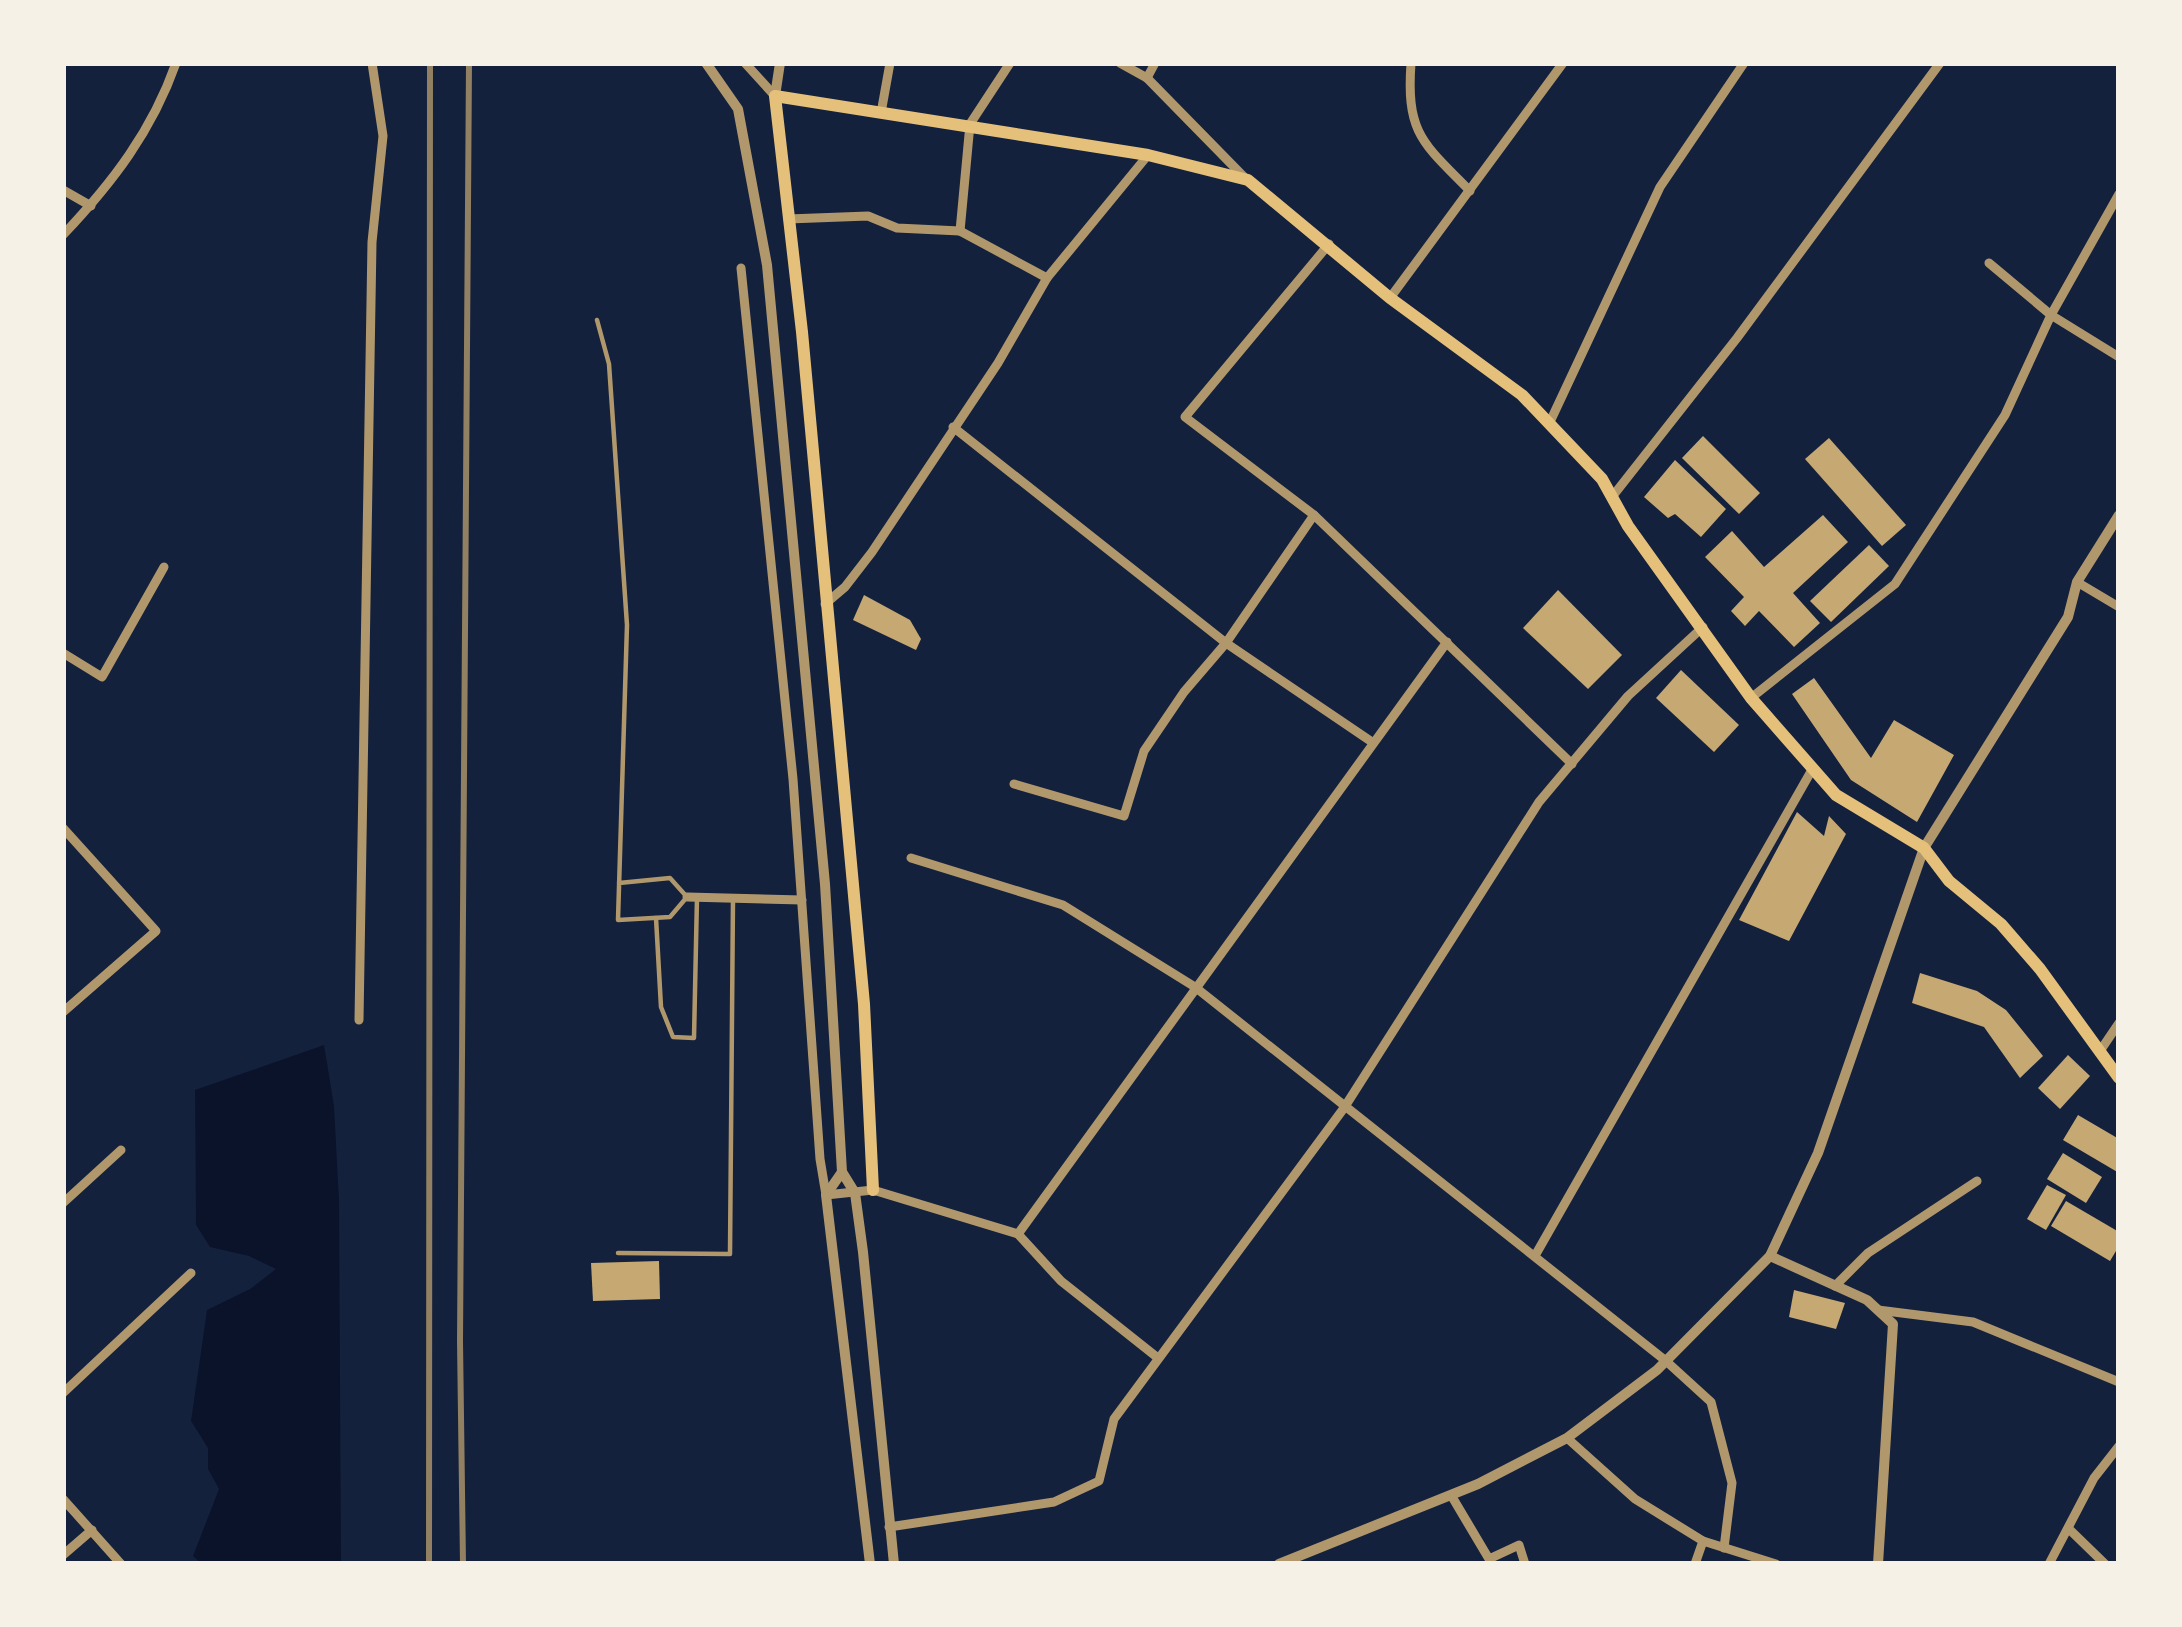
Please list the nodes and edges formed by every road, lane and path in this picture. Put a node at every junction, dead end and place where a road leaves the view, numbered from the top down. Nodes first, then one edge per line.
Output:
1 (176, 63) edge
2 (372, 63) edge
3 (706, 63) edge
4 (746, 63) edge
5 (780, 63) edge
6 (890, 63) edge
7 (1010, 63) edge
8 (1120, 63) edge
9 (1154, 63) edge
10 (1412, 63) edge
11 (1563, 63) edge
12 (1744, 63) edge
13 (1940, 63) edge
14 (1147, 78) junction
15 (776, 96) junction
16 (881, 113) junction
17 (970, 124) junction
18 (1148, 155) junction
19 (1248, 180) junction
20 (63, 190) edge
21 (1470, 191) junction
22 (2119, 194) edge
23 (91, 206) junction
24 (788, 219) junction
25 (960, 231) junction
26 (63, 235) edge
27 (1329, 244) junction
28 (1989, 263) dead end
29 (741, 268) dead end
30 (1048, 278) junction
31 (1390, 298) junction
32 (2051, 316) junction
33 (597, 320) dead end
34 (2119, 357) edge
35 (1549, 424) junction
36 (952, 427) junction
37 (1612, 497) junction
38 (1314, 514) junction
39 (2119, 515) edge
40 (164, 567) dead end
41 (2077, 582) junction
42 (825, 604) junction
43 (2119, 607) edge
44 (1703, 627) junction
45 (1447, 642) junction
46 (1226, 643) junction
47 (63, 652) edge
48 (1750, 698) junction
49 (1372, 742) junction
50 (1572, 764) junction
51 (1813, 768) junction
52 (1014, 784) dead end
53 (64, 832) edge
54 (1924, 848) junction
55 (911, 858) dead end
56 (619, 883) junction
57 (692, 897) junction
58 (733, 898) junction
59 (802, 900) junction
60 (656, 918) junction
61 (1196, 987) junction
62 (63, 1012) edge
63 (359, 1019) dead end
64 (2119, 1023) edge
65 (2100, 1051) junction
66 (2119, 1078) edge
67 (1345, 1108) junction
68 (121, 1150) dead end
69 (842, 1172) junction
70 (1977, 1181) dead end
71 (873, 1190) junction
72 (855, 1192) junction
73 (826, 1195) junction
74 (63, 1203) edge
75 (1018, 1234) junction
76 (618, 1253) dead end
77 (1536, 1254) junction
78 (1770, 1256) junction
79 (191, 1273) dead end
80 (1835, 1286) junction
81 (1878, 1310) junction
82 (1158, 1358) junction
83 (1666, 1361) junction
84 (2119, 1382) edge
85 (63, 1393) edge
86 (1568, 1438) junction
87 (2119, 1446) edge
88 (1451, 1495) junction
89 (63, 1499) edge
90 (890, 1527) junction
91 (2069, 1529) junction
92 (92, 1530) junction
93 (1703, 1541) junction
94 (1724, 1548) junction
95 (63, 1555) edge
96 (121, 1564) edge
97 (870, 1564) edge
98 (894, 1564) edge
99 (1279, 1564) edge
100 (1525, 1564) edge
101 (1695, 1564) edge
102 (1776, 1564) edge
103 (1878, 1564) edge
104 (2049, 1564) edge
105 (2105, 1564) edge

1 - 23 street
2 - 63 street
3 - 69 street
4 - 15 street
5 - 15 street
6 - 16 street
7 - 17 street
8 - 14 street
9 - 14 street
10 - 21 street
11 - 21 street
12 - 35 street
13 - 37 street
14 - 19 street
15 - 16 main road
15 - 24 main road
16 - 17 main road
17 - 18 main road
17 - 25 street
18 - 19 main road
18 - 30 street
19 - 27 main road
20 - 23 street
21 - 31 street
22 - 32 street
23 - 26 street
24 - 25 street
24 - 42 main road
25 - 30 street
27 - 31 main road
27 - 38 street
28 - 32 street
29 - 59 street
30 - 36 street
31 - 35 main road
32 - 34 street
32 - 48 street
33 - 56 lane
35 - 37 main road
36 - 42 street
36 - 46 street
37 - 44 main road
38 - 45 street
38 - 46 street
39 - 41 street
40 - 47 street
41 - 43 street
41 - 54 street
42 - 71 main road
44 - 48 main road
44 - 50 street
45 - 49 street
45 - 50 street
46 - 49 street
46 - 52 street
48 - 51 main road
49 - 61 street
50 - 67 street
51 - 54 main road
51 - 77 street
53 - 62 street
54 - 65 main road
54 - 78 street
55 - 61 street
56 - 57 lane
56 - 60 lane
57 - 58 street
57 - 60 lane
57 - 60 lane
58 - 59 street
58 - 76 lane
59 - 73 street
61 - 67 street
61 - 75 street
64 - 65 street
65 - 66 main road
67 - 77 street
67 - 82 street
68 - 74 street
69 - 72 street
69 - 73 street
70 - 80 street
71 - 72 street
71 - 75 street
72 - 73 street
72 - 90 street
73 - 97 street
75 - 82 street
77 - 83 street
78 - 80 street
78 - 83 street
79 - 85 street
80 - 81 street
81 - 84 street
81 - 103 street
82 - 90 street
83 - 86 street
83 - 94 street
86 - 88 street
86 - 93 street
87 - 91 street
88 - 99 street
88 - 100 street
89 - 92 street
90 - 98 street
91 - 104 street
91 - 105 street
92 - 95 street
92 - 96 street
93 - 94 street
93 - 101 street
94 - 102 street

